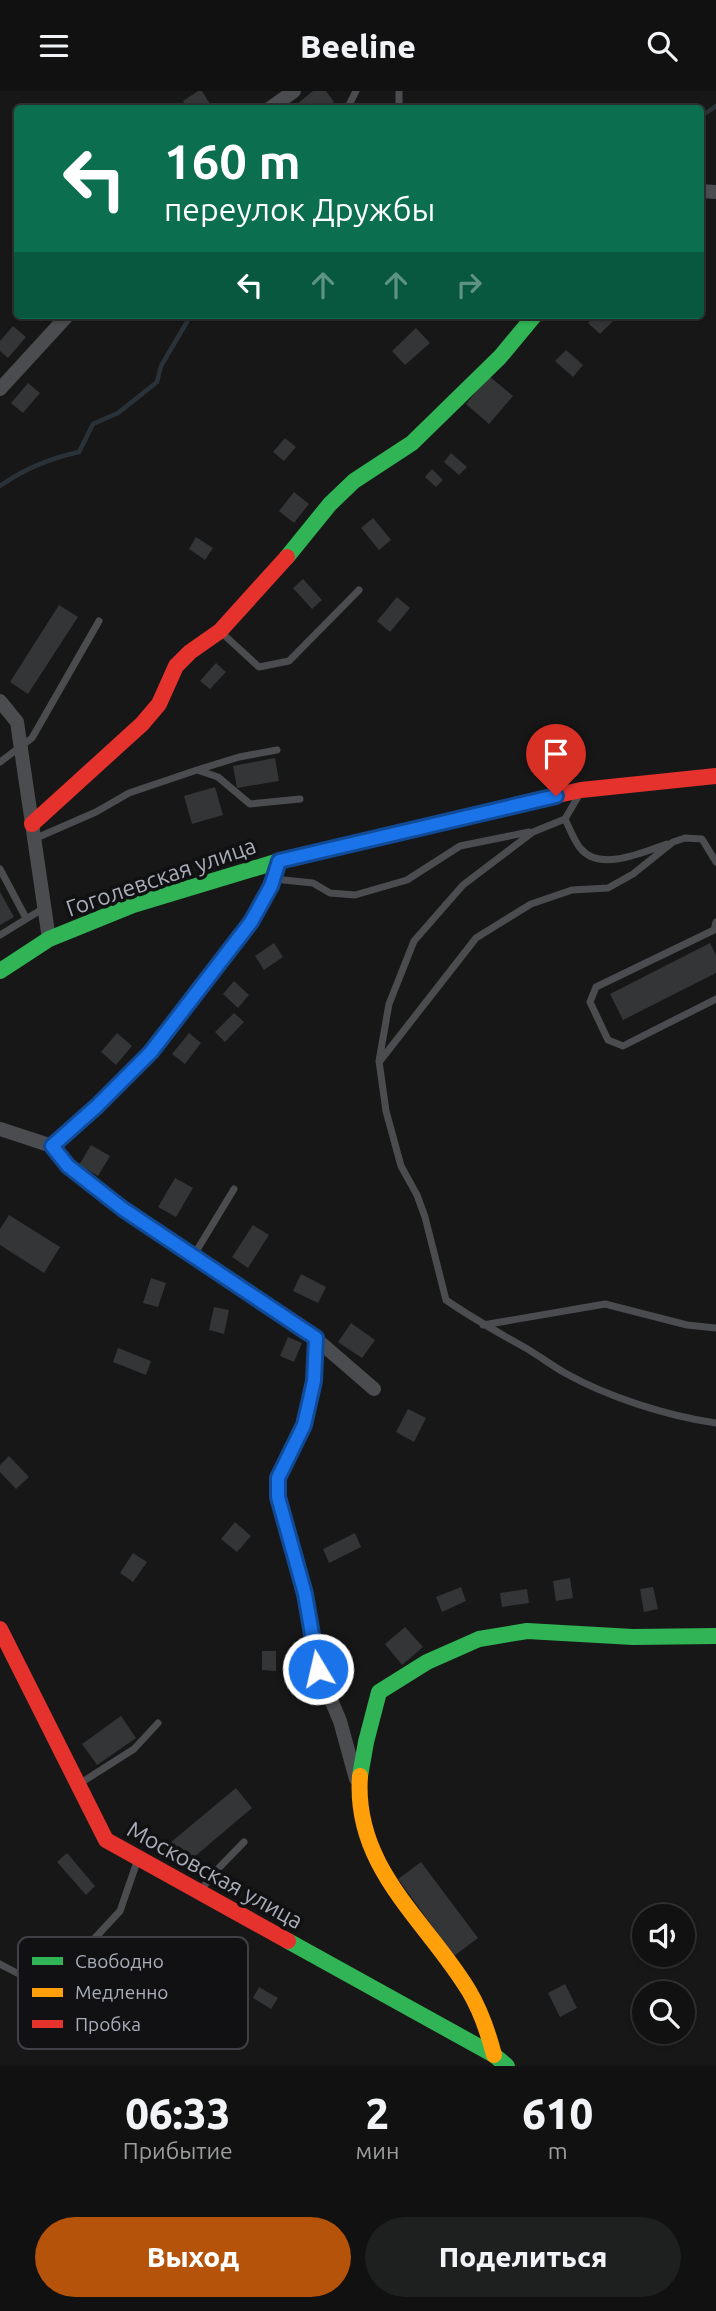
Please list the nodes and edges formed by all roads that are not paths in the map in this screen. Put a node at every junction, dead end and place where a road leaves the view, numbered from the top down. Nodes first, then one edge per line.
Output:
1 (294, 91) edge
2 (275, 105) edge
3 (64, 319) edge
4 (532, 319) edge
5 (0, 389) edge
6 (359, 590) dead end
7 (99, 621) dead end
8 (219, 631) junction
9 (0, 701) edge
10 (21, 746) junction
11 (277, 750) dead end
12 (0, 762) edge
13 (197, 771) junction
14 (716, 776) edge
15 (581, 790) junction
16 (300, 799) dead end
17 (565, 819) junction
18 (33, 832) junction
19 (533, 832) junction
20 (673, 842) junction
21 (279, 861) junction
22 (716, 862) edge
23 (0, 869) edge
24 (275, 879) junction
25 (44, 907) junction
26 (26, 918) junction
27 (715, 928) edge
28 (0, 935) edge
29 (49, 939) junction
30 (0, 971) edge
31 (716, 999) edge
32 (379, 1061) junction
33 (0, 1129) edge
34 (52, 1146) junction
35 (234, 1189) dead end
36 (194, 1255) junction
37 (482, 1325) junction
38 (716, 1328) edge
39 (316, 1338) junction
40 (374, 1389) dead end
41 (716, 1423) edge
42 (0, 1629) edge
43 (716, 1636) edge
44 (158, 1723) dead end
45 (78, 1784) junction
46 (359, 1790) junction
47 (244, 1842) dead end
48 (139, 1858) junction
49 (200, 1893) junction
50 (96, 1937) edge
51 (0, 1964) edge
52 (18, 1974) edge
53 (494, 2055) junction
54 (507, 2066) edge

1 - 2 street
3 - 5 street
4 - 8 street
6 - 8 lane
7 - 10 lane
8 - 18 street
9 - 10 street
10 - 12 lane
10 - 18 street
11 - 13 lane
13 - 16 lane
13 - 18 lane
14 - 15 street, Гоголевская улица
15 - 17 lane
15 - 21 street, Гоголевская улица
17 - 19 lane
17 - 20 lane
18 - 25 street
19 - 24 lane
19 - 32 lane
20 - 22 lane
20 - 32 lane
21 - 24 street
21 - 29 street, Гоголевская улица
23 - 26 lane
24 - 34 street
25 - 26 lane
25 - 29 street
26 - 28 lane
27 - 31 lane
29 - 30 street, Гоголевская улица
32 - 37 lane
33 - 34 street
34 - 36 street
35 - 36 lane
36 - 39 street
37 - 38 lane
37 - 41 lane
39 - 40 street
39 - 46 street
42 - 45 street, Московская улица
43 - 46 street
44 - 45 lane
45 - 48 street, Московская улица
46 - 53 street
47 - 49 lane
48 - 49 street, Московская улица
48 - 50 lane
49 - 53 street, Московская улица
51 - 52 lane
53 - 54 street, Московская улица

